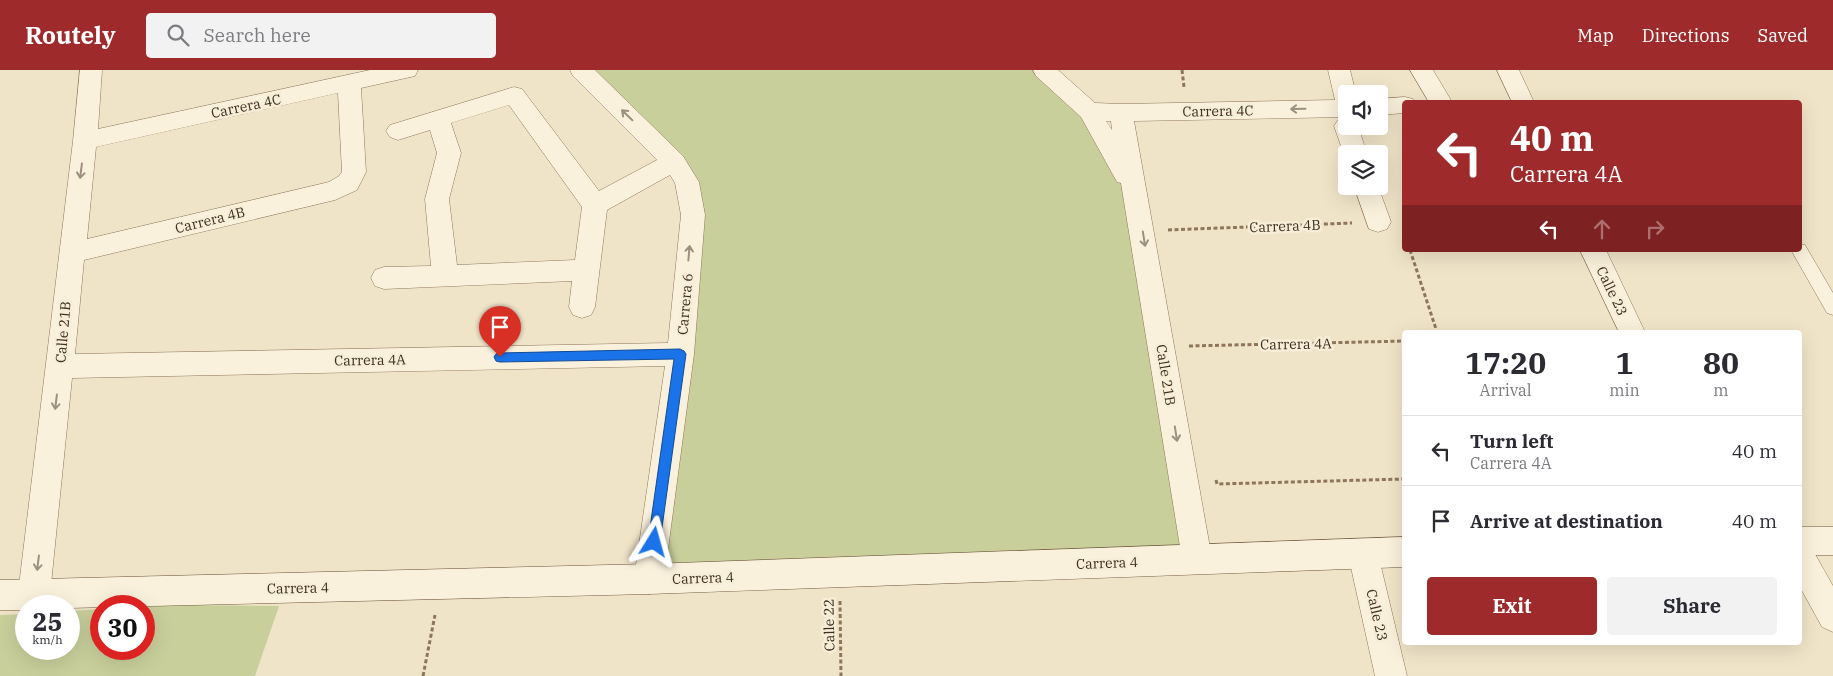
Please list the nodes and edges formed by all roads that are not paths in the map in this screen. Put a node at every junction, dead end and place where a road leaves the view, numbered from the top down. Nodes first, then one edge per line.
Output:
1 (91, 70) edge
2 (407, 70) edge
3 (581, 70) edge
4 (1044, 70) edge
5 (1339, 70) edge
6 (1420, 70) edge
7 (1508, 70) edge
8 (349, 84) junction
9 (1341, 85) edge
10 (1439, 100) edge
11 (1521, 100) edge
12 (1402, 106) edge
13 (1388, 107) edge
14 (1089, 111) junction
15 (1121, 114) junction
16 (1338, 114) edge
17 (438, 119) junction
18 (398, 132) dead end
19 (85, 141) junction
20 (674, 162) junction
21 (1136, 191) junction
22 (1369, 195) edge
23 (596, 205) junction
24 (1378, 222) road end
25 (1594, 252) edge
26 (1800, 252) edge
27 (71, 254) junction
28 (587, 270) junction
29 (445, 276) junction
30 (384, 278) dead end
31 (582, 307) dead end
32 (1833, 308) edge
33 (1631, 330) edge
34 (680, 354) junction
35 (60, 366) junction
36 (1802, 541) edge
37 (1833, 541) edge
38 (1402, 552) edge
39 (1363, 554) junction
40 (1197, 559) junction
41 (1802, 560) edge
42 (649, 579) junction
43 (34, 594) junction
44 (0, 595) edge
45 (1833, 616) edge
46 (1391, 676) edge

1 - 19 street, Calle 21B
2 - 8 street, Carrera 4C
20 -> 3 street, Carrera 6
4 - 14 street, Calle 21B
5 - 9 street
6 - 10 street
7 - 11 street
8 - 19 street, Carrera 4C
8 - 27 street, Carrera 4B
12 - 13 street
14 - 15 street, Carrera 4C
14 - 21 street, Calle 21B
16 -> 15 street, Carrera 4C
15 - 21 street, Calle 21B
17 - 18 street
17 - 23 street
17 - 29 street
19 -> 27 street, Calle 21B
20 - 23 street
34 -> 20 street, Carrera 6
21 -> 40 street, Calle 21B
22 - 24 street
23 - 28 street
25 - 33 street, Calle 23
26 - 32 lane
27 - 35 street, Calle 21B
28 - 29 street
28 - 31 street
29 - 30 street
34 - 35 street, Carrera 4A
34 - 42 street, Carrera 6
35 -> 43 street, Calle 21B
36 - 37 street
38 - 39 street, Carrera 4
39 - 40 street, Carrera 4
39 - 46 street, Calle 23
40 - 42 street, Carrera 4
41 - 45 street
42 - 43 street, Carrera 4
43 - 44 street, Carrera 4

